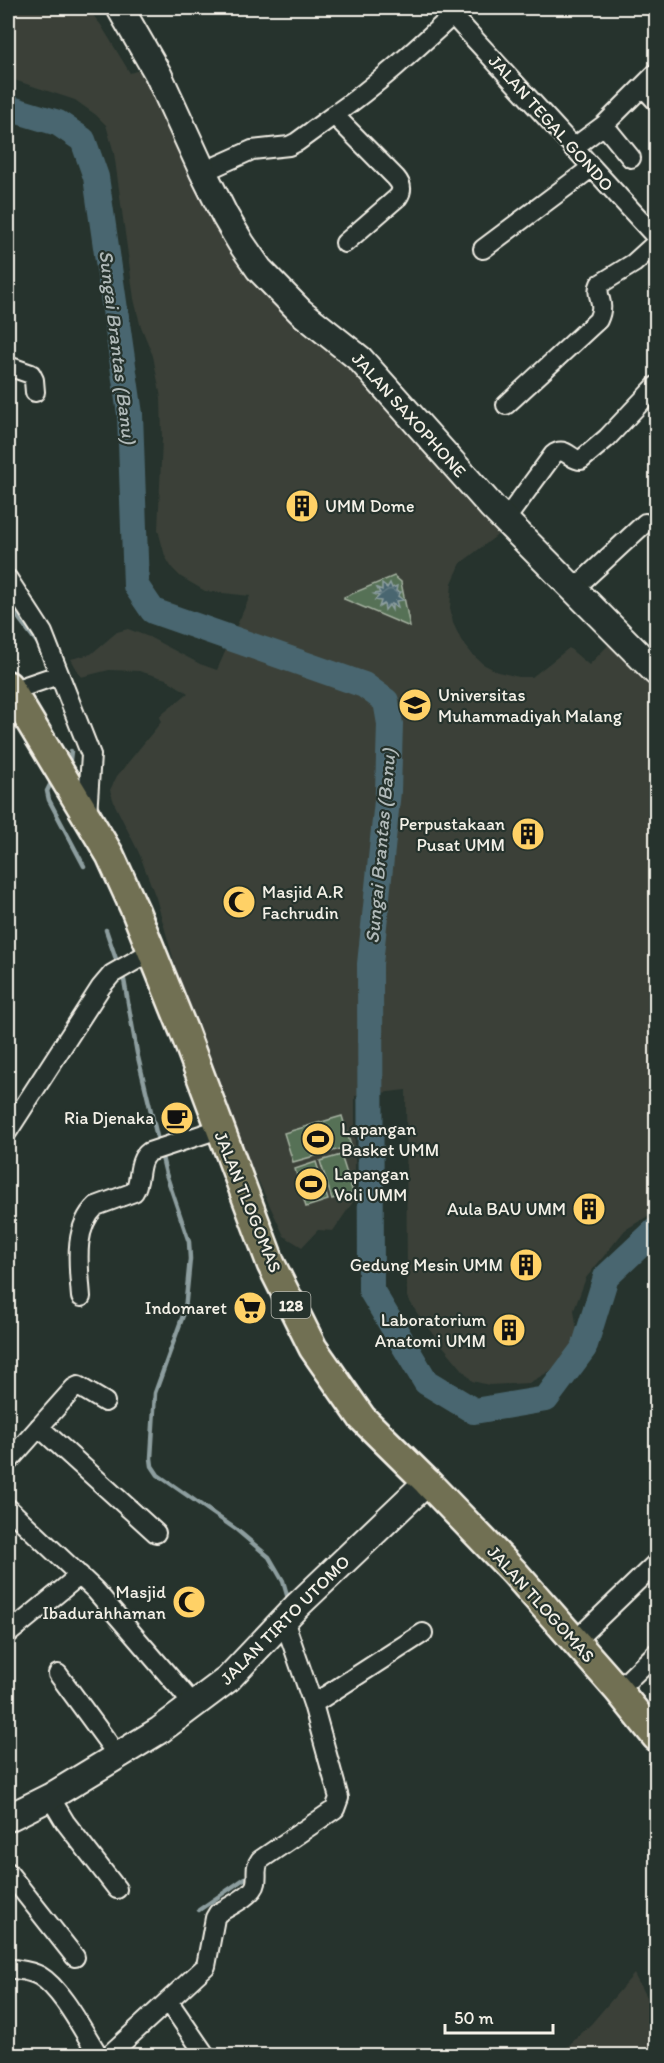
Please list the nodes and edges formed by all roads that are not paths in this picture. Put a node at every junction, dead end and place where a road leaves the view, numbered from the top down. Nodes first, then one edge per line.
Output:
1 (120, 8) edge
2 (449, 11) edge
3 (657, 73) edge
4 (644, 87) junction
5 (657, 101) edge
6 (334, 115) junction
7 (604, 125) junction
8 (573, 148) junction
9 (631, 158) dead end
10 (591, 168) junction
11 (203, 172) junction
12 (657, 237) edge
13 (345, 243) dead end
14 (657, 243) edge
15 (483, 249) dead end
16 (8, 366) edge
17 (657, 386) edge
18 (35, 393) dead end
19 (506, 405) dead end
20 (506, 519) junction
21 (645, 523) dead end
22 (8, 579) edge
23 (575, 588) junction
24 (652, 660) edge
25 (58, 675) junction
26 (9, 689) edge
27 (87, 815) junction
28 (152, 951) junction
29 (219, 1129) junction
30 (8, 1131) edge
31 (81, 1297) dead end
32 (105, 1402) dead end
33 (39, 1427) junction
34 (8, 1462) edge
35 (427, 1482) junction
36 (8, 1508) edge
37 (156, 1533) dead end
38 (653, 1574) edge
39 (80, 1575) junction
40 (290, 1614) junction
41 (11, 1625) edge
42 (423, 1634) dead end
43 (575, 1641) junction
44 (657, 1653) edge
45 (58, 1674) dead end
46 (618, 1690) junction
47 (317, 1702) junction
48 (193, 1704) junction
49 (656, 1735) edge
50 (118, 1756) junction
51 (50, 1797) junction
52 (8, 1818) edge
53 (8, 1872) edge
54 (117, 1889) dead end
55 (75, 1957) dead end
56 (8, 1968) edge
57 (168, 2002) junction
58 (99, 2055) edge
59 (108, 2055) edge
60 (206, 2055) edge

1 - 11 main road, JALAN SAXOPHONE
2 - 6 street
2 - 8 street, JALAN TEGAL GONDO
3 - 4 street
4 - 5 street
4 - 7 street
6 - 11 street
6 - 13 street
7 - 8 street
7 - 9 street
8 - 10 street, JALAN TEGAL GONDO
10 - 12 street, JALAN TEGAL GONDO
10 - 15 street
11 - 20 main road, JALAN SAXOPHONE
14 - 19 street
16 - 18 street
17 - 20 street
20 - 23 main road, JALAN SAXOPHONE
21 - 23 street
22 - 25 street
23 - 24 main road, JALAN SAXOPHONE
25 - 26 street
25 - 27 street
26 - 27 main road, JALAN TLOGOMAS / 128
27 - 28 main road, JALAN TLOGOMAS / 128
28 - 29 main road, JALAN TLOGOMAS / 128
28 - 30 street
29 - 31 street
29 - 35 main road, JALAN TLOGOMAS / 128
32 - 33 street
33 - 34 street
33 - 37 street
35 - 40 main road, JALAN TIRTO UTOMO
35 - 43 main road, JALAN TLOGOMAS / 128
36 - 39 street
38 - 43 street
39 - 41 street
39 - 48 street
40 - 47 street
40 - 48 main road, JALAN TIRTO UTOMO
42 - 47 street
43 - 46 main road, JALAN TLOGOMAS / 128
44 - 46 street
45 - 50 street
46 - 49 main road, JALAN TLOGOMAS / 128
47 - 57 street
48 - 50 main road, JALAN TIRTO UTOMO
50 - 51 main road, JALAN TIRTO UTOMO
51 - 52 main road, JALAN TIRTO UTOMO
51 - 54 street
53 - 55 street
56 - 58 street
57 - 59 street
57 - 60 street

